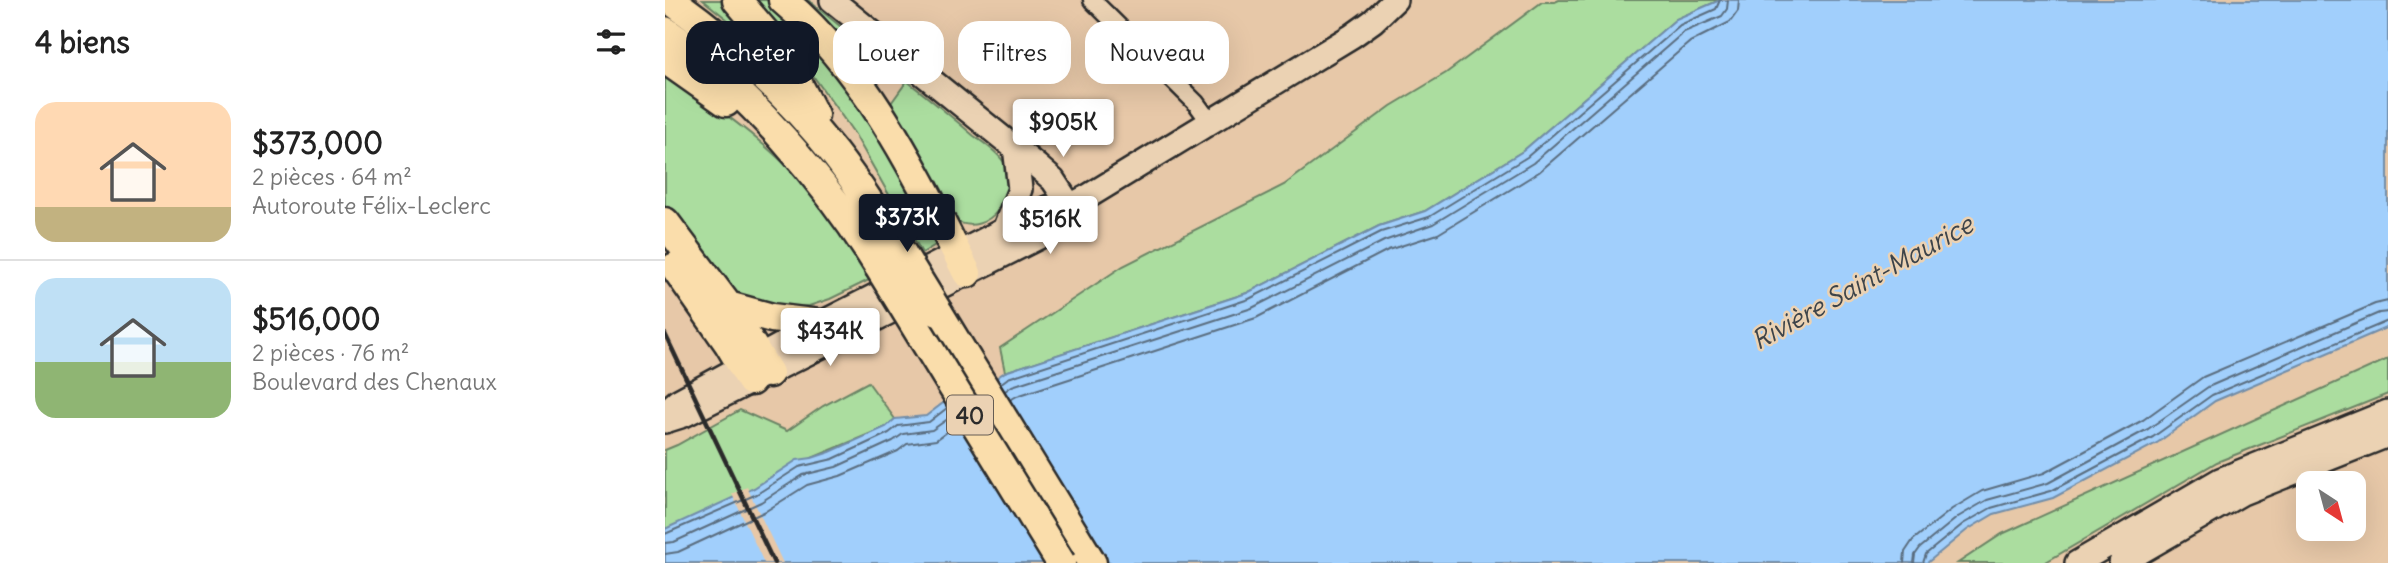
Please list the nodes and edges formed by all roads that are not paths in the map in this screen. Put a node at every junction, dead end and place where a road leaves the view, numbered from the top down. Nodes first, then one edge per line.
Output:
1 (671, 0) edge
2 (737, 0) edge
3 (783, 0) edge
4 (832, 0) edge
5 (1092, 0) edge
6 (1395, 0) edge
7 (665, 31) edge
8 (665, 59) edge
9 (1210, 122) junction
10 (1015, 147) junction
11 (791, 149) junction
12 (833, 152) junction
13 (1070, 206) junction
14 (665, 222) edge
15 (1004, 230) junction
16 (665, 253) edge
17 (891, 261) junction
18 (962, 263) junction
19 (728, 306) junction
20 (820, 324) junction
21 (756, 369) junction
22 (665, 412) edge
23 (2388, 412) edge
24 (665, 422) edge
25 (2388, 435) edge
26 (2103, 557) edge
27 (1061, 563) edge
28 (1092, 563) edge
29 (2077, 563) edge
30 (2121, 563) edge

1 - 12 highway, 40
2 - 12 highway
3 - 18 highway
4 - 10 street
5 - 9 street
6 - 9 street
7 - 11 highway, 40
8 - 11 highway
9 - 13 street
10 - 13 street
10 - 15 street
11 - 17 highway, 40
12 - 17 highway, 40
13 - 15 street
13 - 18 street
14 - 19 highway
15 - 18 street
16 - 21 highway
17 - 27 highway, 40, bridge
17 - 28 highway, 40, bridge
18 - 20 street
18 - 21 street
19 - 20 highway
19 - 21 highway
20 - 21 street
21 - 22 street
21 - 24 street
23 - 26 street
25 - 30 street
26 - 29 street

